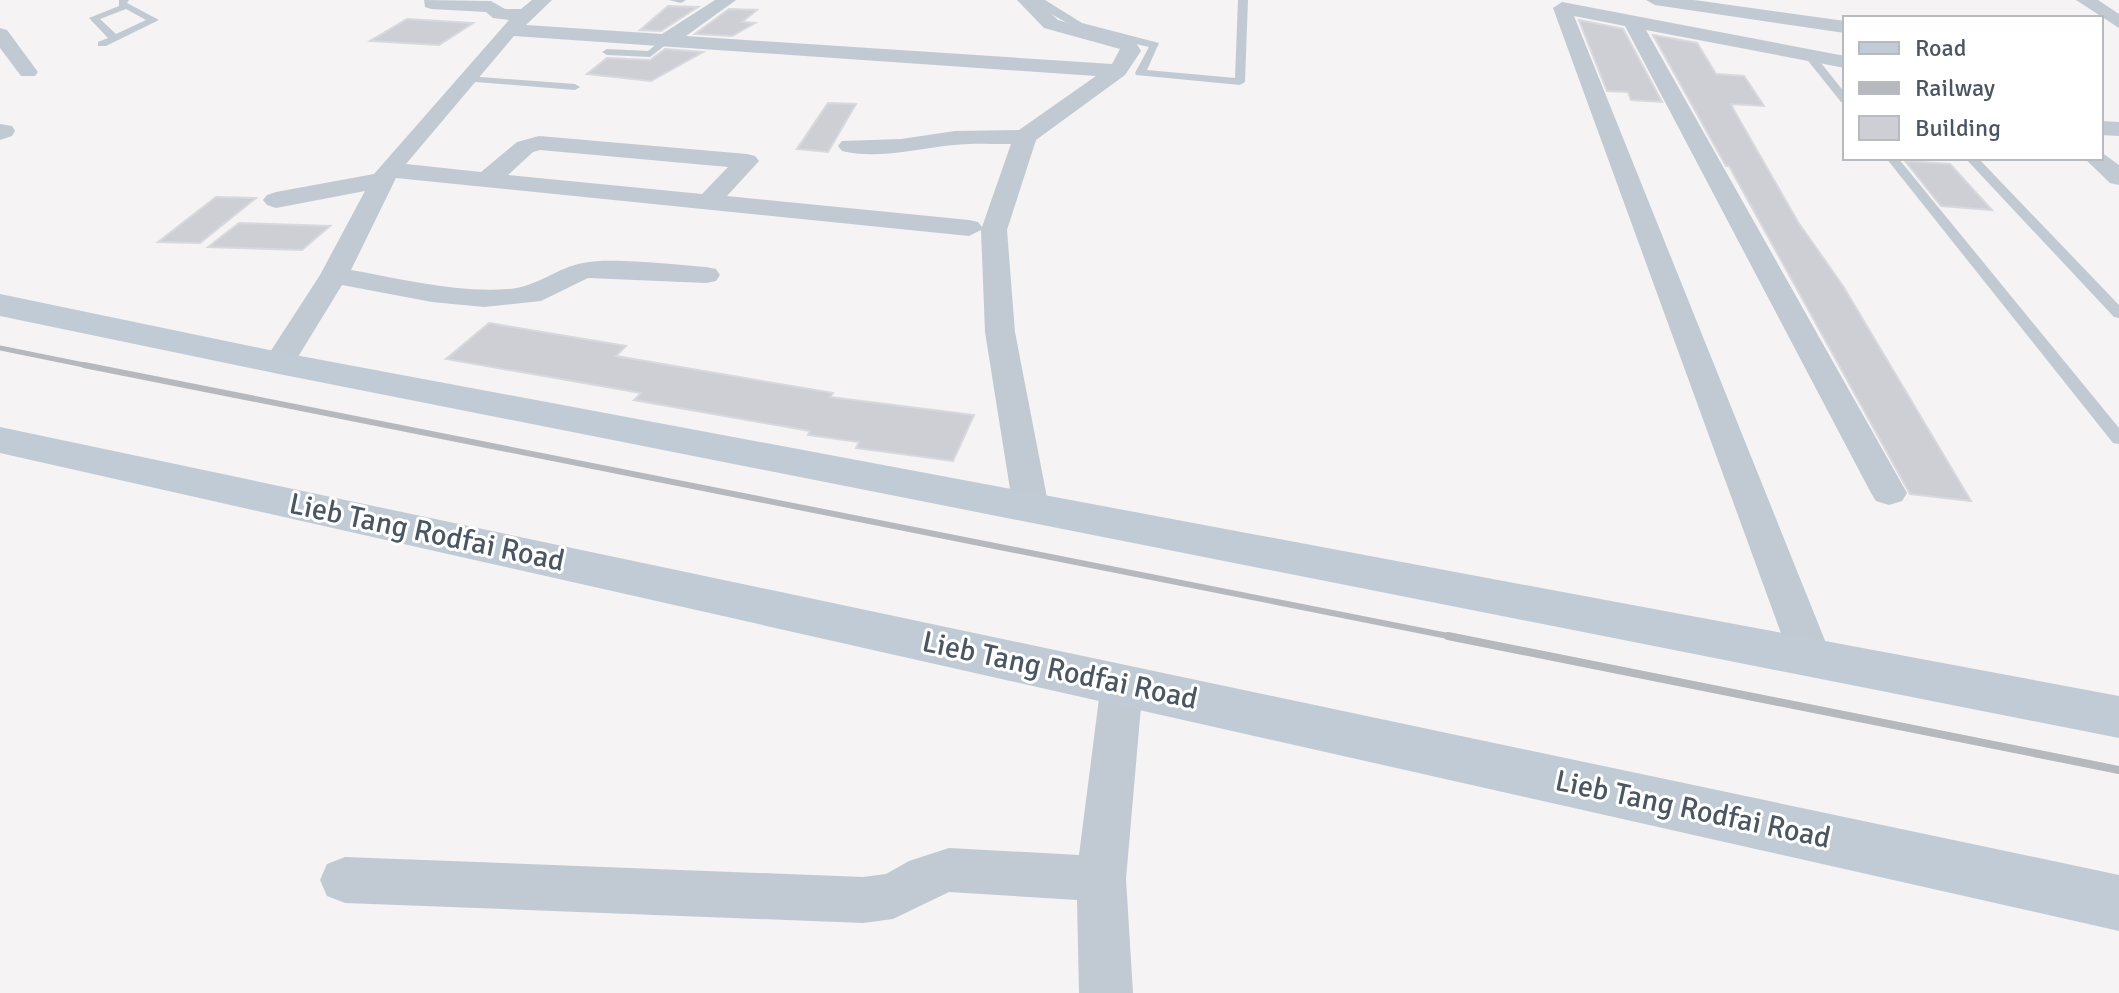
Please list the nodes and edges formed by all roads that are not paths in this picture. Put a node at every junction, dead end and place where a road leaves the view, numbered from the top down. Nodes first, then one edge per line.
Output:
1 (674, 0) edge
2 (681, 0) edge
3 (727, 0) edge
4 (1026, 0) edge
5 (1040, 0) edge
6 (1243, 0) edge
7 (1655, 0) edge
8 (2085, 0) edge
9 (125, 3) edge
10 (431, 3) dead end
11 (1563, 4) edge
12 (526, 15) edge
13 (1632, 21) junction
14 (2119, 22) edge
15 (1843, 27) edge
16 (0, 34) edge
17 (114, 38) junction
18 (667, 40) junction
19 (102, 44) dead end
20 (607, 52) dead end
21 (1809, 55) junction
22 (1843, 62) edge
23 (1118, 71) junction
24 (28, 72) dead end
25 (467, 79) junction
26 (575, 87) dead end
27 (1843, 98) edge
28 (1025, 137) junction
29 (850, 146) dead end
30 (1894, 160) edge
31 (1973, 160) edge
32 (2098, 160) edge
33 (385, 175) junction
34 (2119, 178) edge
35 (488, 179) junction
36 (276, 200) dead end
37 (710, 200) junction
38 (969, 228) dead end
39 (334, 275) junction
40 (706, 275) dead end
41 (0, 305) edge
42 (2119, 314) edge
43 (279, 363) junction
44 (2119, 439) edge
45 (0, 440) edge
46 (1889, 493) dead end
47 (1031, 508) junction
48 (1811, 658) junction
49 (1122, 683) junction
50 (2119, 717) edge
51 (1101, 879) junction
52 (345, 880) dead end
53 (2119, 903) edge
54 (1106, 993) edge

1 - 2 lane
3 - 18 street
4 - 23 street
5 - 6 lane
7 - 15 street
8 - 14 street
9 - 17 lane
9 - 17 lane
10 - 12 street
11 - 13 street
11 - 48 street
12 - 18 street
12 - 25 street
13 - 21 street
13 - 46 street
16 - 24 street
17 - 19 lane
18 - 20 lane
18 - 23 street
21 - 22 street
21 - 27 lane
23 - 28 street
25 - 26 lane
25 - 33 street
28 - 29 street
28 - 47 street
30 - 44 lane
31 - 42 lane
32 - 34 street
33 - 35 street
33 - 36 street
33 - 39 street
35 - 37 street
35 - 37 street
37 - 38 street
39 - 40 street
39 - 43 street
41 - 43 street
43 - 47 street
45 - 49 street, Lieb Tang Rodfai Road
47 - 48 street
48 - 50 street
49 - 51 street
49 - 53 street, Lieb Tang Rodfai Road
51 - 52 street
51 - 54 street

